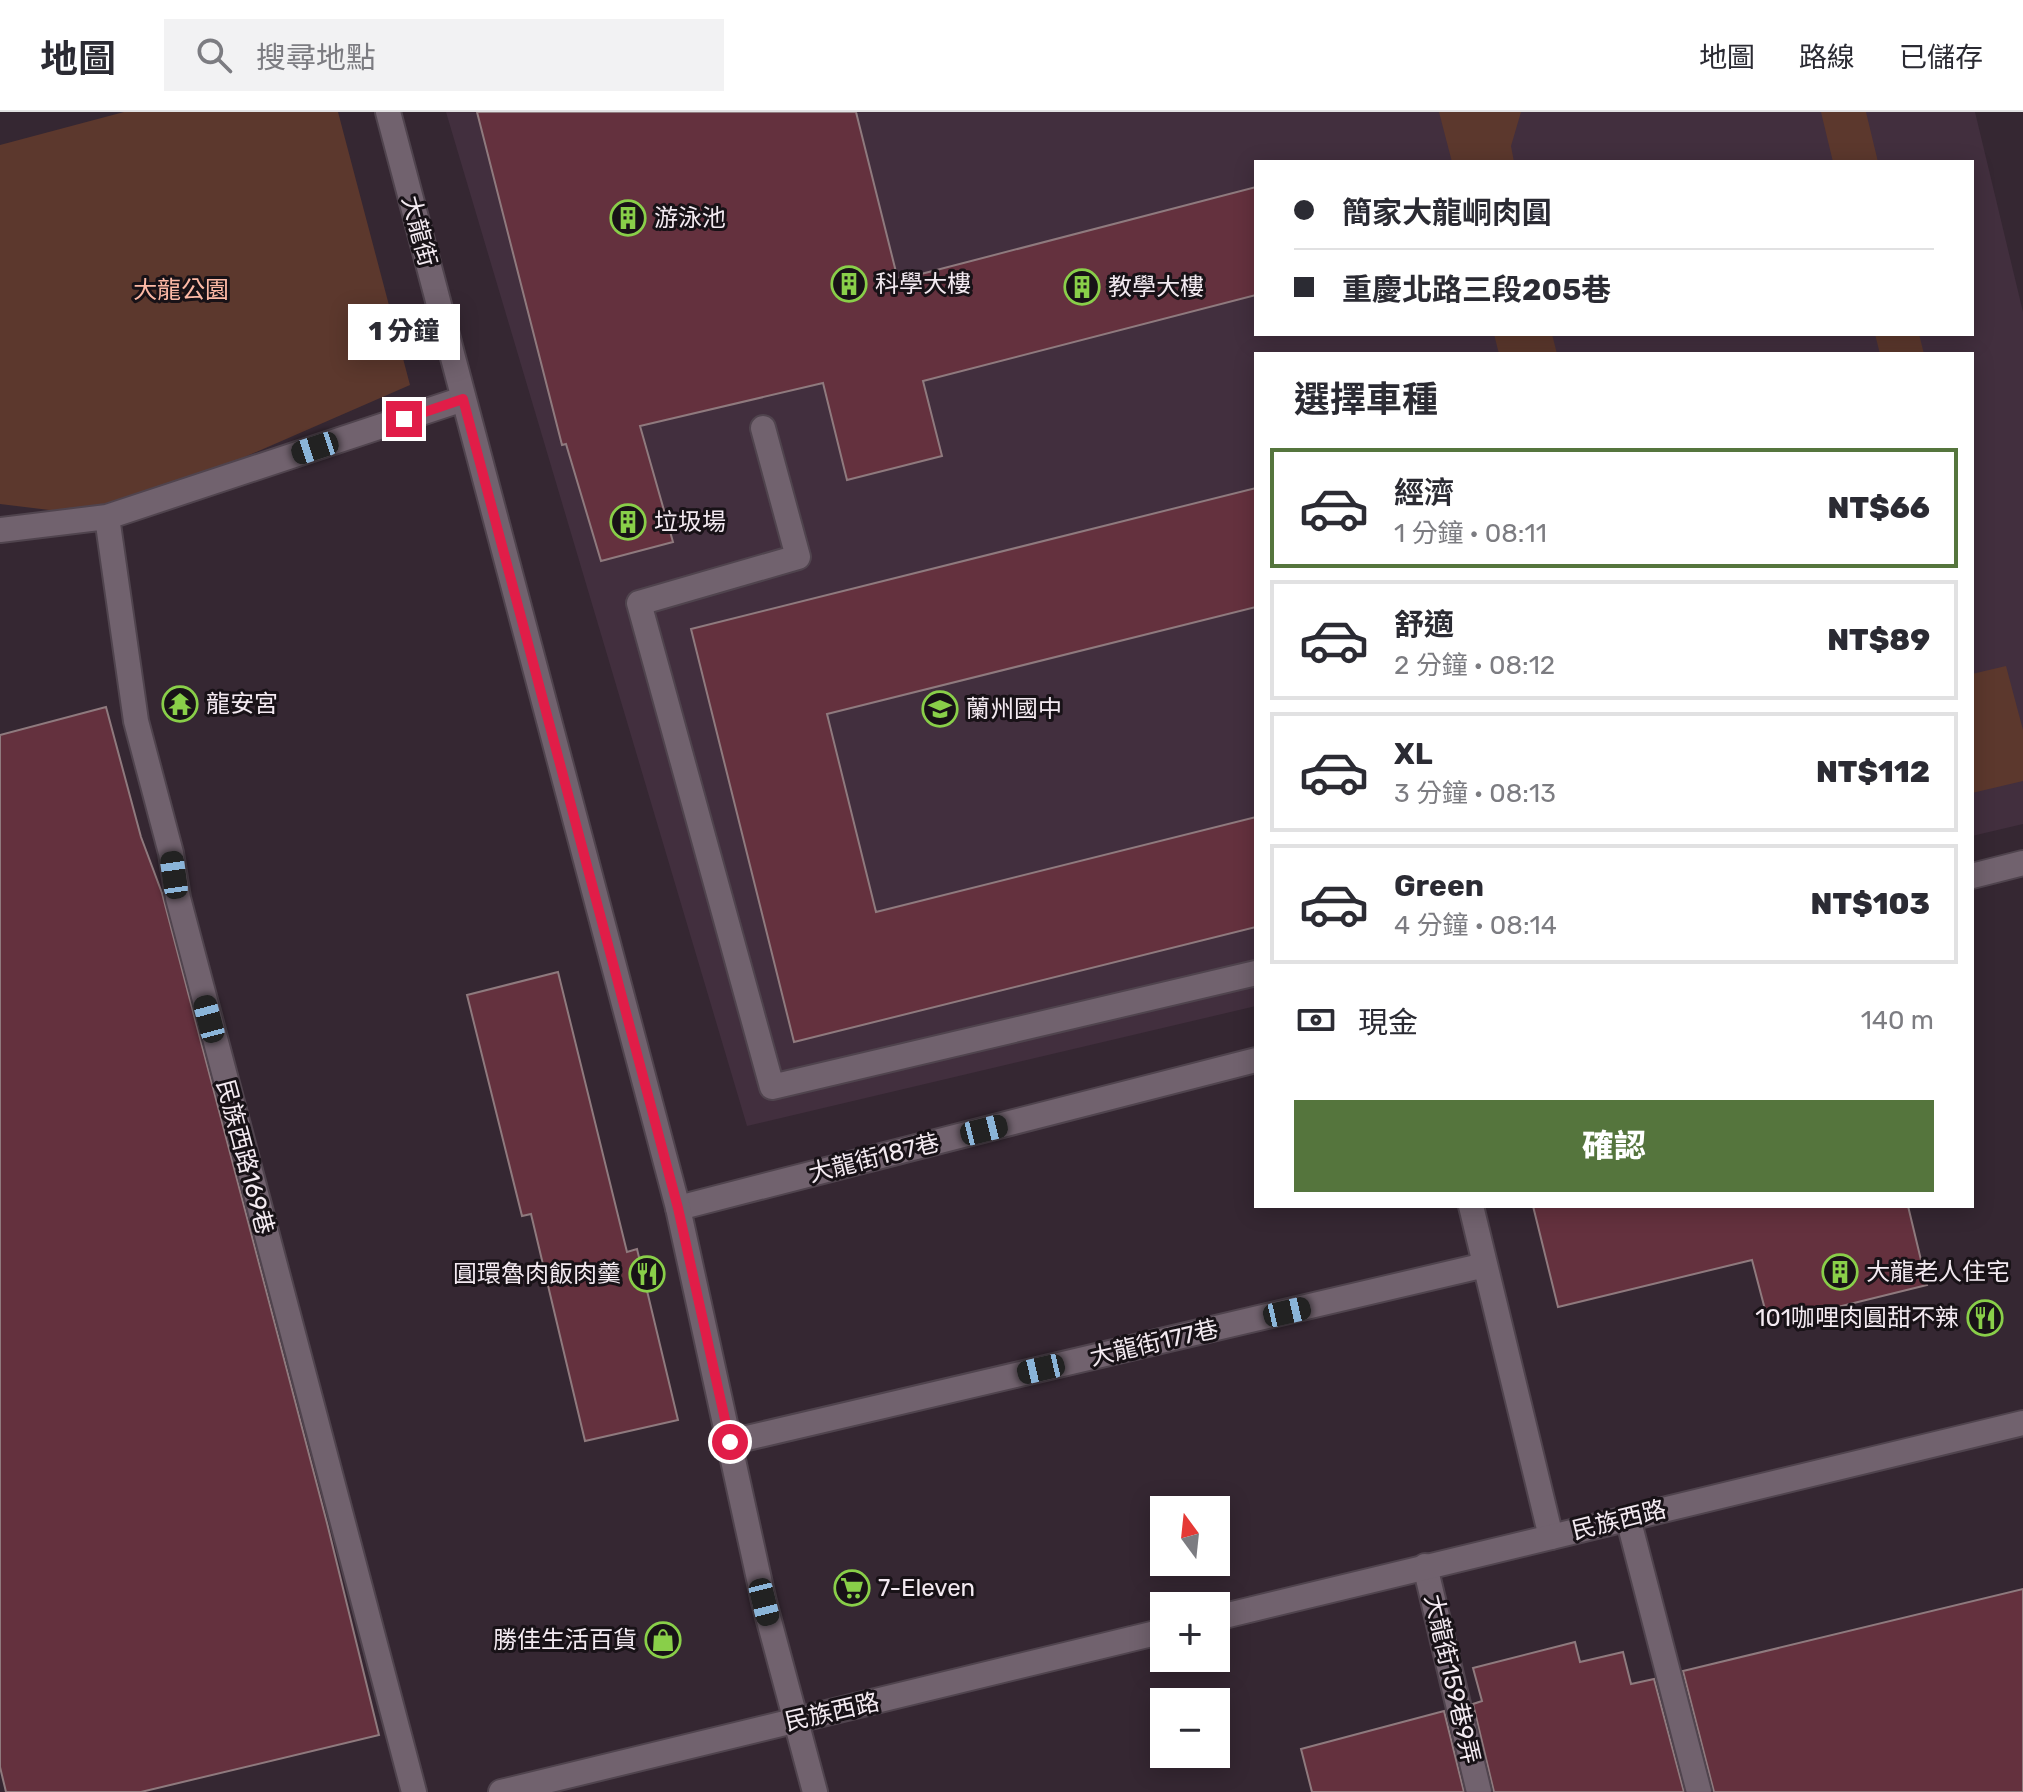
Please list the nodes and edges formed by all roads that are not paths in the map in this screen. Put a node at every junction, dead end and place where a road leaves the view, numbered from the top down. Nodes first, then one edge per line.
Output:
1 (388, 112) edge
2 (463, 399) junction
3 (763, 428) dead end
4 (107, 517) junction
5 (0, 530) edge
6 (2023, 863) edge
7 (1974, 875) edge
8 (1254, 973) edge
9 (1254, 1061) edge
10 (678, 1208) junction
11 (1471, 1208) edge
12 (1485, 1265) junction
13 (2023, 1423) edge
14 (730, 1442) junction
15 (1628, 1518) junction
16 (1551, 1537) junction
17 (1425, 1566) junction
18 (1230, 1615) edge
19 (1150, 1634) edge
20 (795, 1721) junction
21 (414, 1792) edge
22 (501, 1792) edge
23 (815, 1792) edge
24 (1479, 1792) edge
25 (1699, 1792) edge

1 - 2 street, 大龍街
2 - 4 street
2 - 10 street, 大龍街
3 - 8 street
4 - 5 street
4 - 21 street, 民族西路169巷
6 - 7 street
9 - 10 street, 大龍街187巷
10 - 14 street, 大龍街
11 - 12 street
12 - 14 street, 大龍街177巷
12 - 16 street
13 - 15 street, 民族西路
14 - 20 street, 大龍街
15 - 16 street, 民族西路
15 - 25 street
16 - 17 street, 民族西路
17 - 18 street, 民族西路
17 - 24 street, 大龍街159巷9弄
19 - 20 street, 民族西路
20 - 22 street, 民族西路
20 - 23 street, 大龍街

